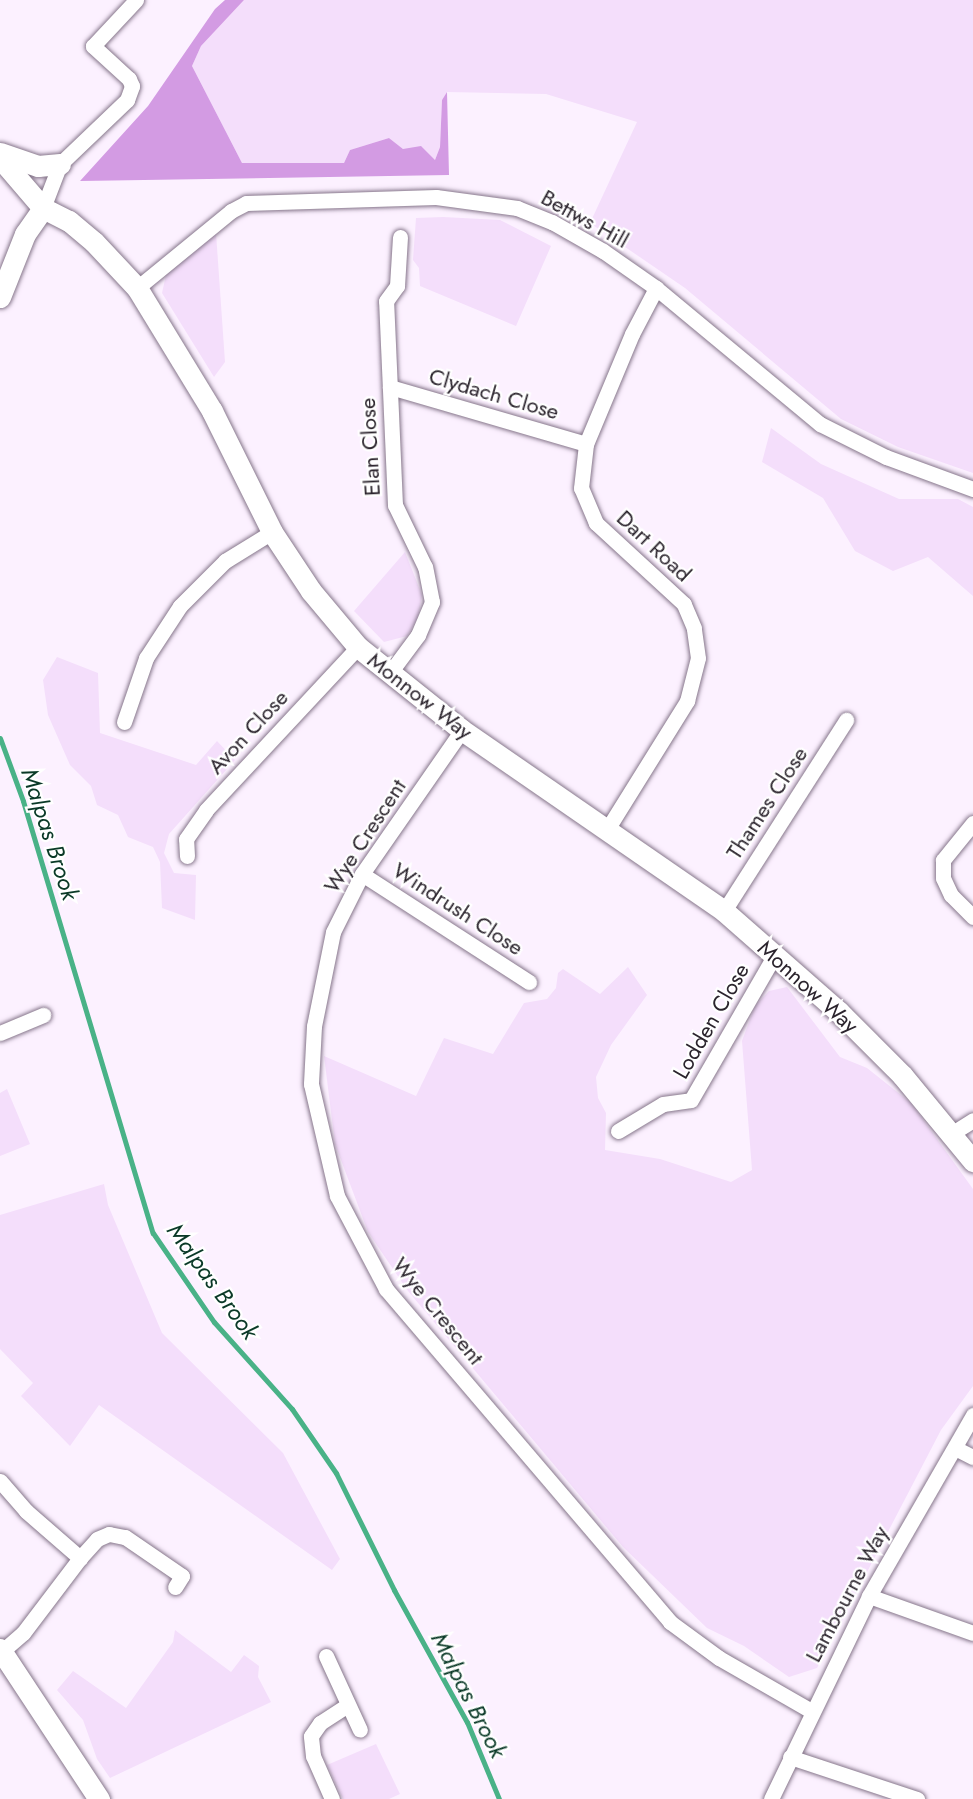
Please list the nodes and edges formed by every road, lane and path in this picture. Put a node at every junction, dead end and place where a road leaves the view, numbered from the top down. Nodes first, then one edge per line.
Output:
1 (136, 0) edge
2 (0, 155) edge
3 (60, 164) junction
4 (43, 208) junction
5 (400, 237) dead end
6 (137, 288) junction
7 (656, 288) junction
8 (0, 297) edge
9 (390, 387) junction
10 (586, 444) junction
11 (973, 489) edge
12 (272, 532) junction
13 (358, 647) junction
14 (389, 674) junction
15 (846, 720) dead end
16 (124, 722) dead end
17 (462, 730) junction
18 (973, 823) edge
19 (608, 828) junction
20 (187, 856) dead end
21 (362, 874) junction
22 (724, 911) junction
23 (973, 917) edge
24 (774, 956) junction
25 (529, 982) dead end
26 (43, 1015) dead end
27 (0, 1033) edge
28 (973, 1120) edge
29 (618, 1131) dead end
30 (951, 1134) junction
31 (973, 1161) edge
32 (973, 1415) edge
33 (955, 1448) junction
34 (973, 1456) edge
35 (0, 1481) edge
36 (80, 1558) junction
37 (175, 1587) dead end
38 (869, 1596) junction
39 (973, 1633) edge
40 (1, 1650) edge
41 (326, 1656) dead end
42 (348, 1705) junction
43 (811, 1711) junction
44 (360, 1730) dead end
45 (790, 1757) junction
46 (99, 1799) edge
47 (332, 1799) edge
48 (771, 1799) edge
49 (917, 1799) edge

1 - 3 street
2 - 3 street
2 - 4 street
3 - 4 street
4 - 6 street, Monnow Way
4 - 8 street
5 - 9 street, Elan Close
6 - 7 street, Bettws Hill
6 - 12 street, Monnow Way
7 - 10 street, Dart Road
7 - 11 street, Bettws Hill
9 - 10 street, Clydach Close
9 - 14 street, Elan Close
10 - 19 street, Dart Road
12 - 13 street, Monnow Way
12 - 16 street
13 - 14 street, Monnow Way
13 - 20 street, Avon Close
14 - 17 street, Monnow Way
15 - 22 street, Thames Close
17 - 19 street, Monnow Way
17 - 21 street, Wye Crescent
18 - 23 street
19 - 22 street, Monnow Way
21 - 25 street, Windrush Close
21 - 43 street, Wye Crescent
22 - 24 street, Monnow Way
24 - 29 street, Lodden Close
24 - 30 street, Monnow Way
26 - 27 street
28 - 30 street
30 - 31 street, Monnow Way
32 - 33 street, Lambourne Way
33 - 34 street
33 - 38 street, Lambourne Way
35 - 36 street
36 - 37 street
36 - 40 street
38 - 39 street
38 - 43 street, Lambourne Way
40 - 46 street
41 - 42 street
42 - 44 street
42 - 47 street
43 - 45 street, Lambourne Way
45 - 48 street, Lambourne Way
45 - 49 street

